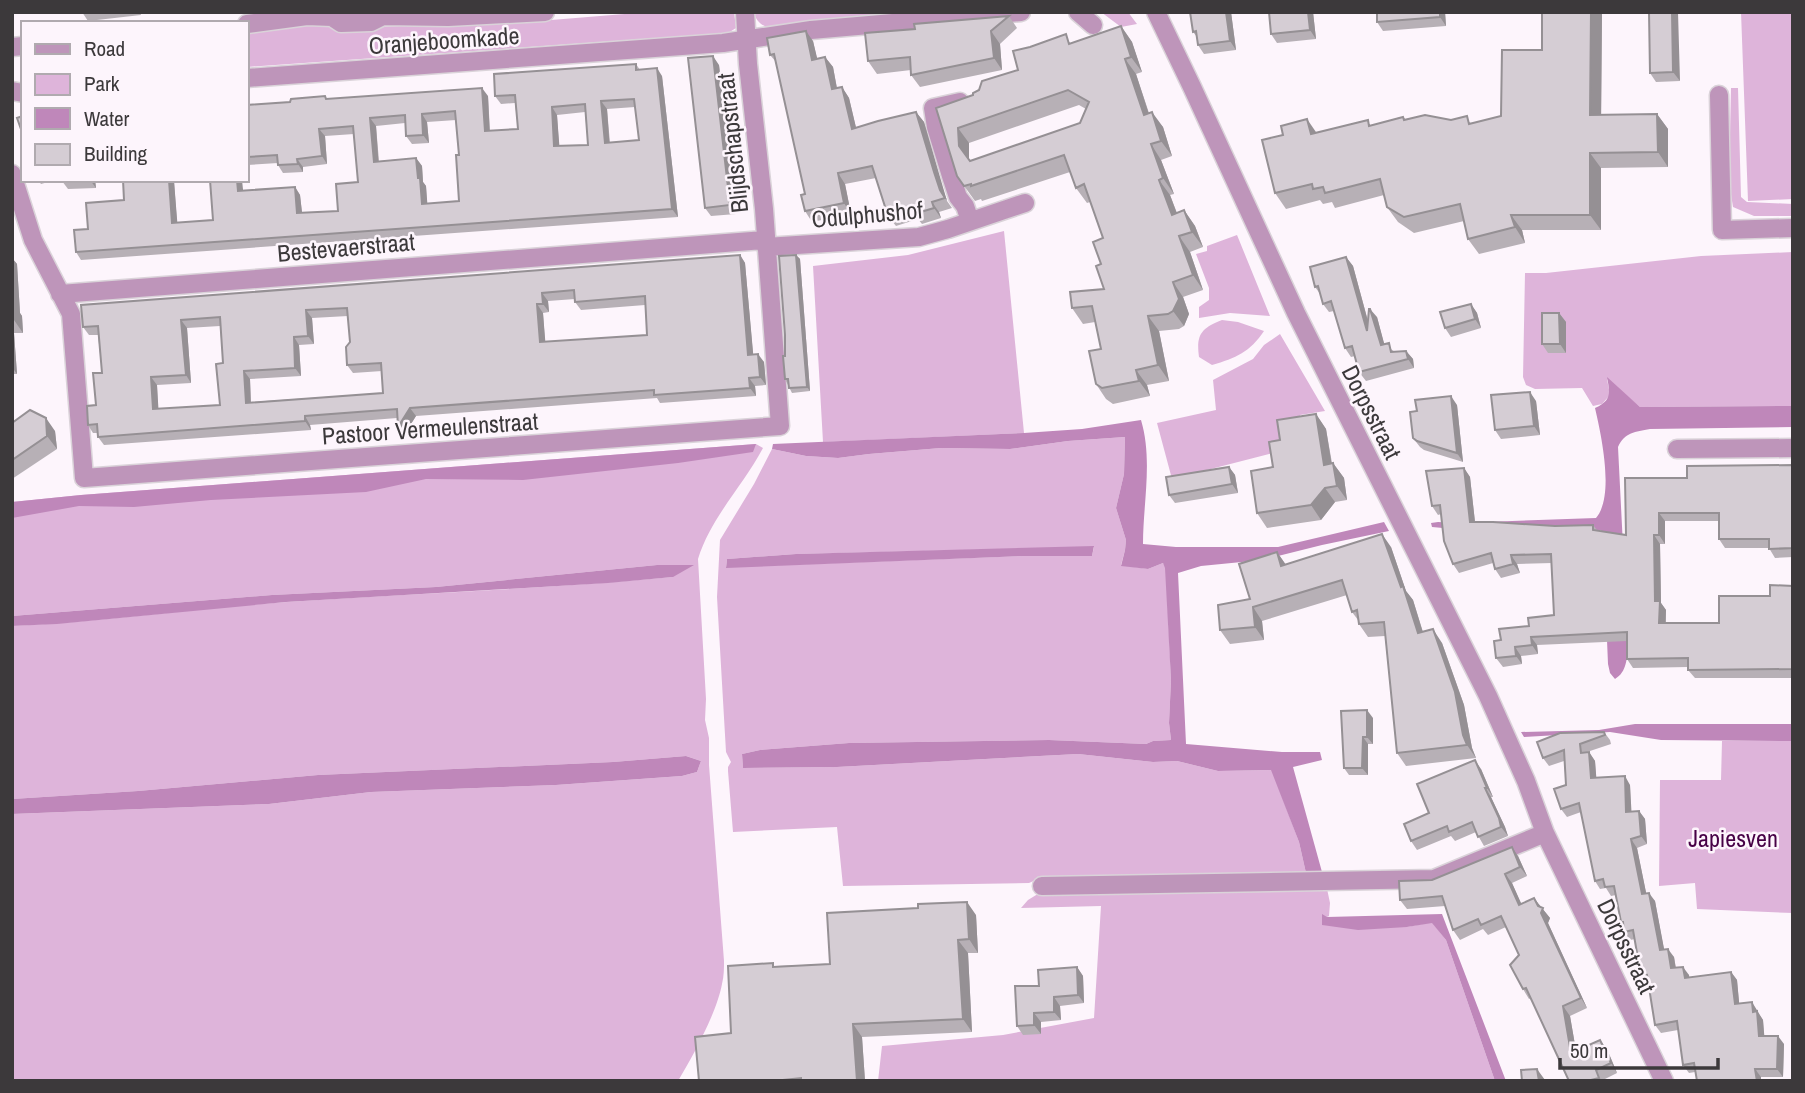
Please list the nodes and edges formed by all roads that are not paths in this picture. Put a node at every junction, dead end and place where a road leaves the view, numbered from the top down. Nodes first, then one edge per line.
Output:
1 (545, 12) edge
2 (745, 12) edge
3 (1021, 12) edge
4 (1077, 12) edge
5 (1156, 12) edge
6 (335, 14) edge
7 (380, 14) edge
8 (248, 24) edge
9 (1093, 25) dead end
10 (747, 40) junction
11 (248, 78) edge
12 (1719, 95) dead end
13 (982, 97) edge
14 (933, 108) junction
15 (911, 114) edge
16 (12, 174) edge
17 (1025, 203) dead end
18 (970, 221) junction
19 (1793, 228) edge
20 (766, 243) junction
21 (60, 294) junction
22 (1793, 448) edge
23 (1677, 449) dead end
24 (1545, 833) junction
25 (1042, 886) dead end
26 (1664, 1081) edge

1 - 7 street
2 - 10 street, Blijdschapstraat
3 - 10 street, Oranjeboomkade
4 - 9 street
5 - 24 street, Dorpsstraat
6 - 7 street
6 - 8 street
10 - 11 street, Oranjeboomkade
10 - 20 street, Blijdschapstraat
12 - 19 street
13 - 14 street
14 - 15 street
14 - 18 street, Odulphushof
16 - 21 street
17 - 18 street, Odulphushof
18 - 20 street, Odulphushof
20 - 21 street, Bestevaerstraat
20 - 21 street, Pastoor Vermeulenstraat
22 - 23 street
24 - 25 street
24 - 26 street, Dorpsstraat

